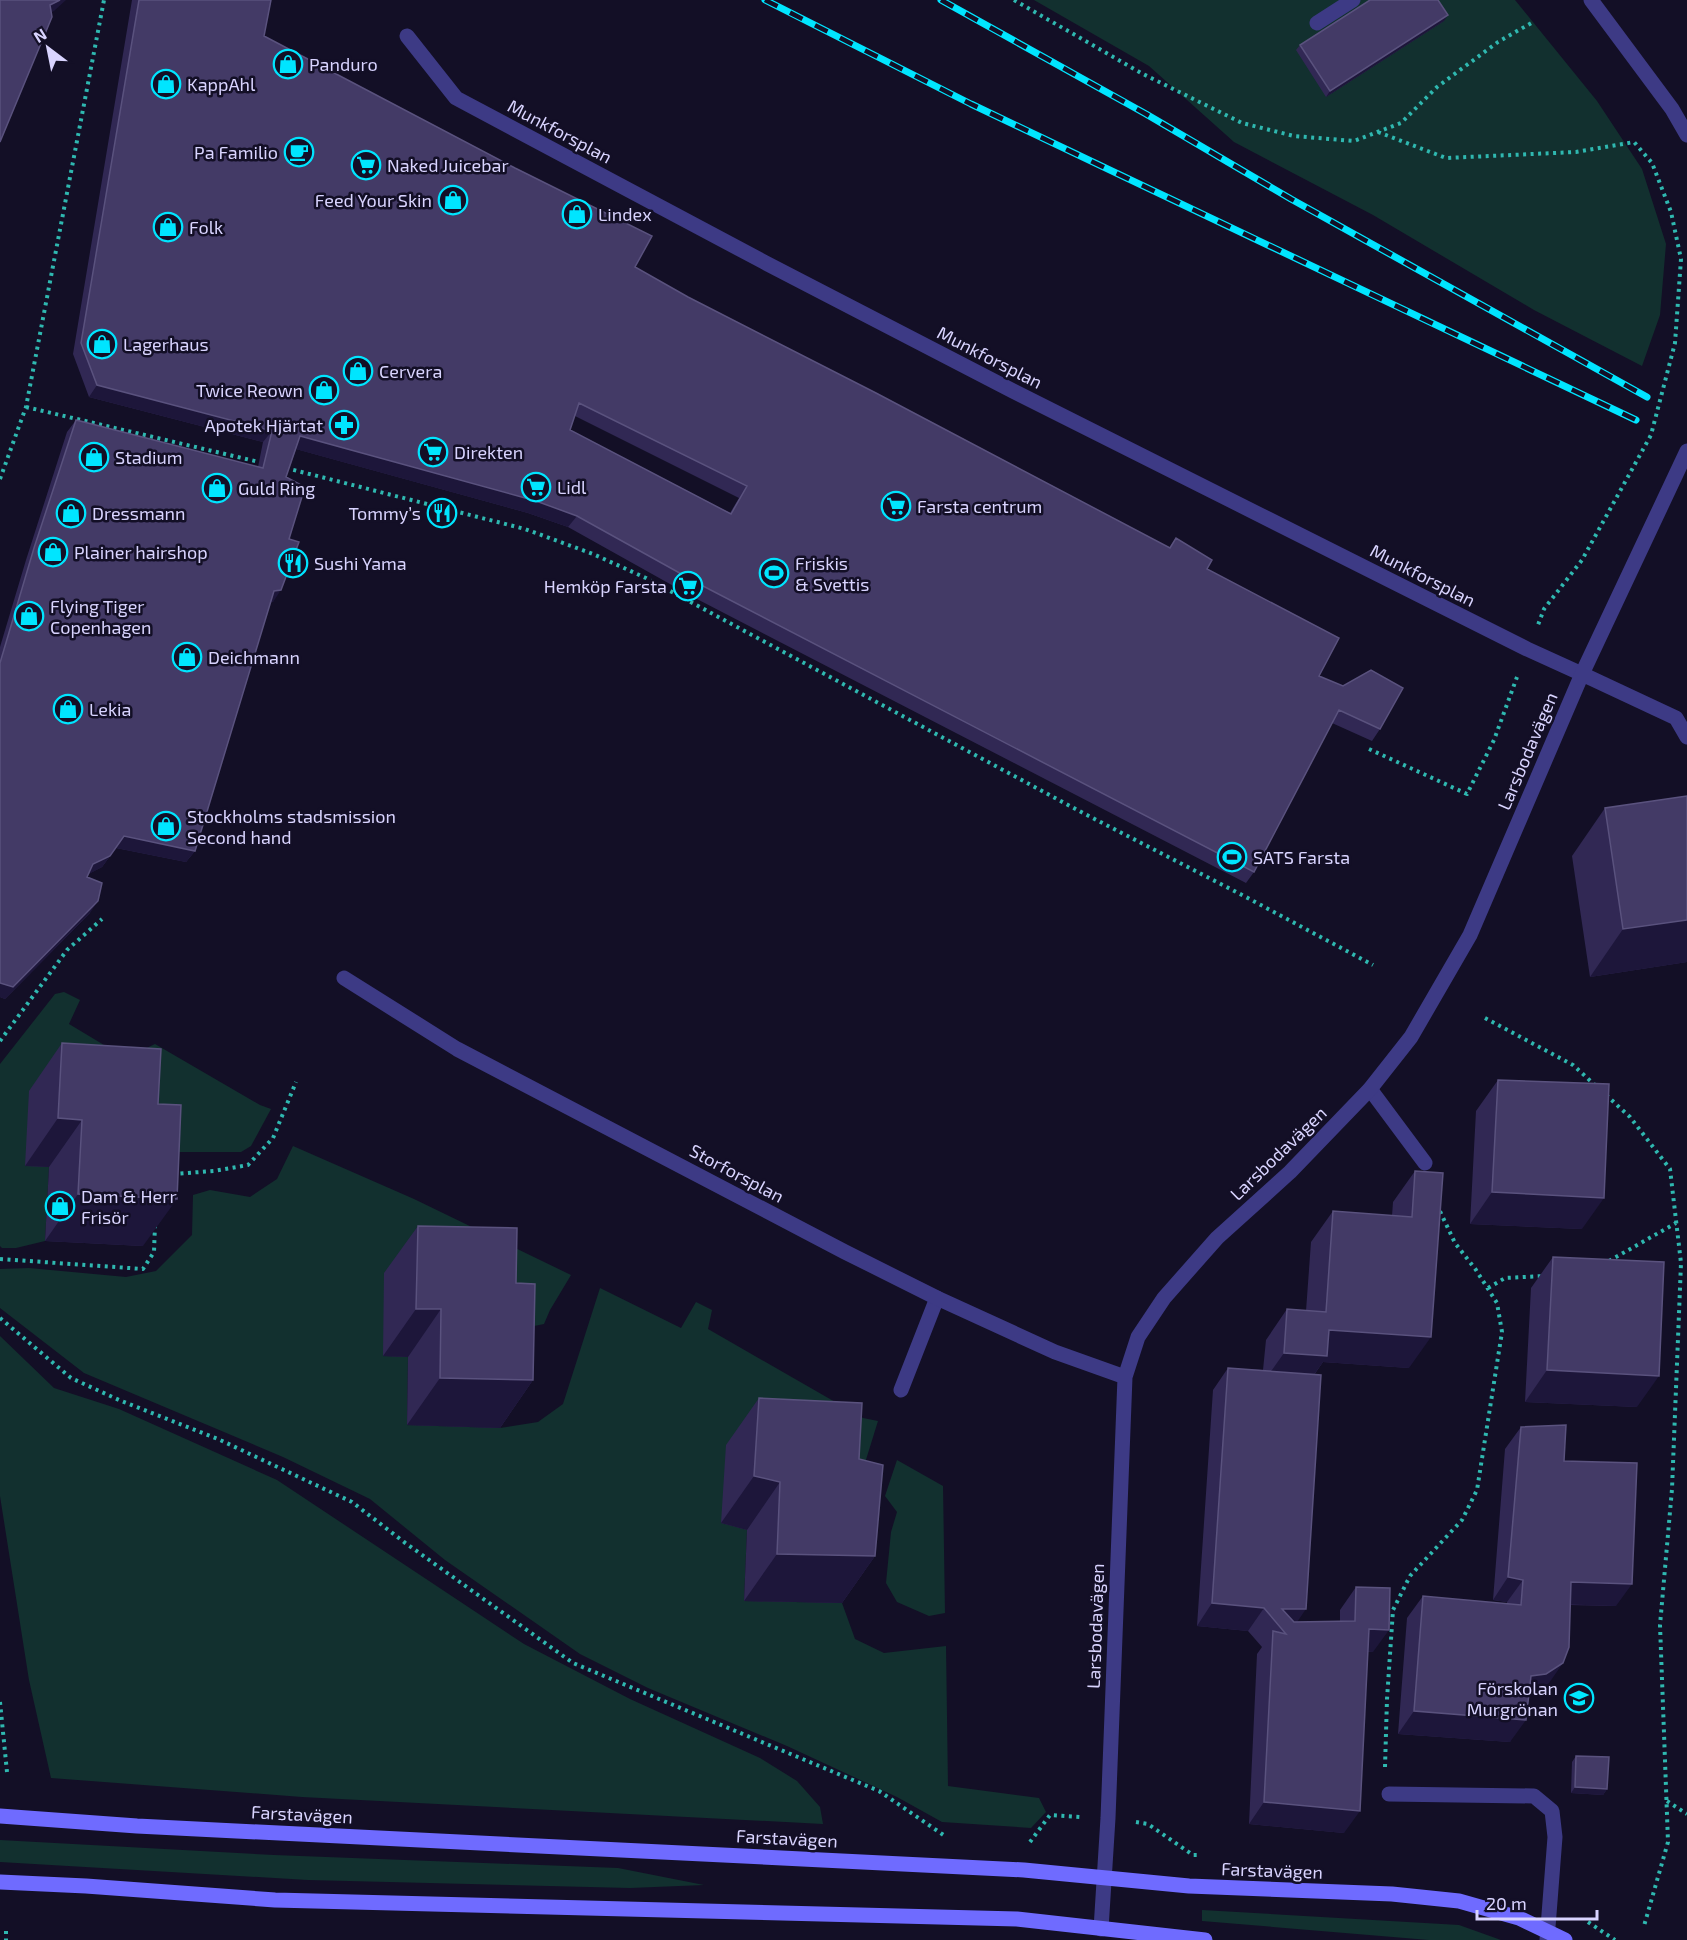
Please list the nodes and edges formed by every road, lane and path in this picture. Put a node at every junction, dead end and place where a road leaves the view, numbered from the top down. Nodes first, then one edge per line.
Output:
1 (104, 0) edge
2 (1014, 0) edge
3 (1353, 0) edge
4 (1591, 0) edge
5 (1533, 22) dead end
6 (1317, 23) dead end
7 (407, 36) dead end
8 (1378, 132) junction
9 (1687, 135) edge
10 (26, 407) junction
11 (1687, 451) edge
12 (259, 462) dead end
13 (285, 468) edge
14 (0, 479) edge
15 (1527, 649) junction
16 (1582, 674) junction
17 (1687, 737) edge
18 (1369, 749) dead end
19 (102, 919) dead end
20 (1373, 965) dead end
21 (345, 978) dead end
22 (1485, 1018) dead end
23 (0, 1041) edge
24 (296, 1082) dead end
25 (1370, 1089) junction
26 (1425, 1163) joint
27 (170, 1174) edge
28 (156, 1219) edge
29 (1676, 1224) junction
30 (1680, 1256) junction
31 (1687, 1257) edge
32 (0, 1259) edge
33 (1604, 1264) edge
34 (1549, 1275) dead end
35 (1488, 1288) junction
36 (937, 1298) junction
37 (0, 1318) edge
38 (1125, 1377) junction
39 (901, 1390) dead end
40 (0, 1702) edge
41 (7, 1772) dead end
42 (1389, 1794) joint
43 (1666, 1801) junction
44 (1687, 1814) edge
45 (0, 1815) edge
46 (948, 1839) dead end
47 (1104, 1877) junction
48 (0, 1882) edge
49 (1644, 1926) dead end
50 (6, 1931) dead end
51 (1100, 1934) edge
52 (1548, 1936) edge
53 (6, 1940) edge
54 (1205, 1940) edge
55 (1565, 1940) edge

1 - 10 path
2 - 8 path
3 - 6 street
4 - 9 street
5 - 8 path
7 - 15 street, Munkforsplan
8 - 15 path
10 - 12 path
10 - 14 path
11 - 16 street, Larsbodavägen
13 - 20 path
15 - 16 street, Munkforsplan
15 - 18 path
16 - 17 street, Munkforsplan
16 - 25 street, Larsbodavägen
19 - 23 path
21 - 36 street, Storforsplan
22 - 29 path
24 - 27 path
25 - 26 street
25 - 38 street, Larsbodavägen
26 - 35 path
28 - 32 path
29 - 30 path
29 - 33 path
30 - 31 path
30 - 43 path
34 - 35 path
35 - 42 path
36 - 38 street, Storforsplan
36 - 39 street
37 - 46 path
38 - 47 street, Larsbodavägen
40 - 41 path
42 - 52 street
43 - 44 path
43 - 49 path
45 - 47 street, Farstavägen
47 - 51 street, Larsbodavägen
47 - 52 street, Farstavägen
48 - 51 street
50 - 53 path
51 - 54 street
52 - 55 street, Farstavägen

